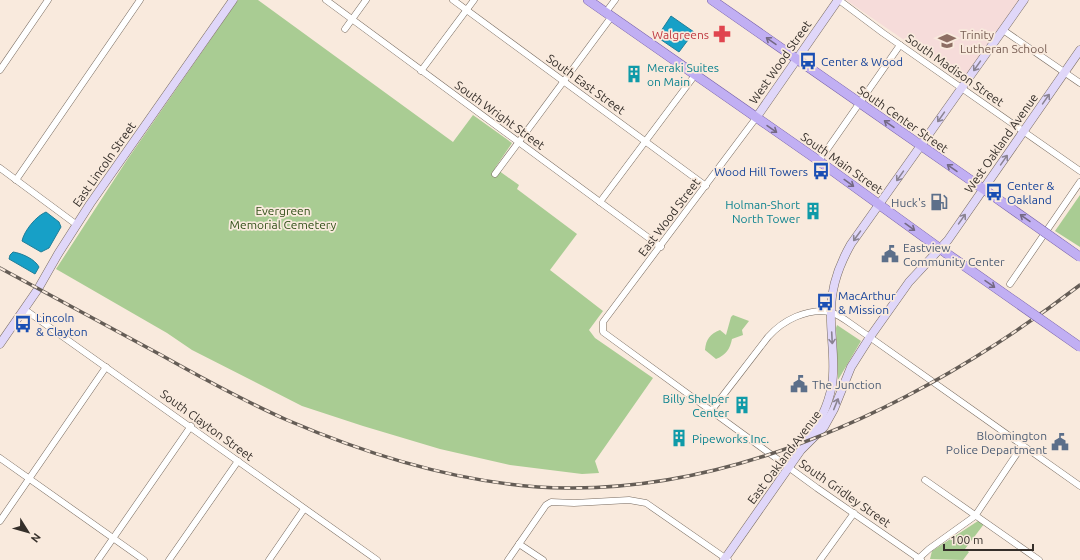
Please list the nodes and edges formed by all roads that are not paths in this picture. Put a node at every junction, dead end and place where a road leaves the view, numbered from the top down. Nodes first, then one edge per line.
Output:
1 (48, 0) edge
2 (140, 0) edge
3 (233, 0) edge
4 (326, 0) edge
5 (366, 0) edge
6 (453, 0) edge
7 (474, 0) edge
8 (588, 0) edge
9 (615, 0) edge
10 (712, 0) edge
11 (838, 0) edge
12 (1024, 0) edge
13 (466, 10) junction
14 (609, 14) junction
15 (352, 19) junction
16 (345, 29) dead end
17 (1003, 30) junction
18 (900, 45) junction
19 (1080, 50) edge
20 (798, 59) junction
21 (0, 70) edge
22 (421, 71) junction
23 (1065, 72) junction
24 (695, 75) junction
25 (564, 82) junction
26 (1080, 83) edge
27 (962, 88) junction
28 (859, 103) junction
29 (756, 118) junction
30 (1024, 131) junction
31 (519, 142) junction
32 (646, 142) junction
33 (921, 146) junction
34 (818, 161) junction
35 (0, 168) edge
36 (1080, 171) edge
37 (495, 174) dead end
38 (16, 180) junction
39 (1080, 182) edge
40 (706, 186) junction
41 (983, 189) junction
42 (600, 202) junction
43 (880, 205) junction
44 (77, 225) junction
45 (661, 247) junction
46 (944, 251) junction
47 (1080, 257) edge
48 (1010, 284) dead end
49 (24, 309) junction
50 (830, 313) junction
51 (602, 330) joint
52 (870, 337) junction
53 (0, 344) edge
54 (1080, 346) edge
55 (106, 367) junction
56 (711, 411) junction
57 (191, 426) junction
58 (1022, 446) junction
59 (801, 450) junction
60 (0, 458) edge
61 (238, 461) junction
62 (789, 467) junction
63 (29, 478) junction
64 (925, 480) dead end
65 (1080, 486) edge
66 (304, 509) junction
67 (854, 513) junction
68 (975, 516) junction
69 (0, 521) edge
70 (114, 538) junction
71 (519, 544) junction
72 (726, 559) edge
73 (919, 559) edge
74 (98, 560) edge
75 (144, 560) edge
76 (169, 560) edge
77 (269, 560) edge
78 (377, 560) edge
79 (508, 560) edge
80 (543, 560) edge
81 (820, 560) edge
82 (1039, 560) edge

1 - 21 street
2 - 38 street
3 - 44 main road, East Lincoln Street
4 - 15 street, South Wright Street
5 - 15 street
6 - 13 street, South East Street
7 - 13 street
8 - 14 main road, South Main Street
9 - 14 street
20 -> 10 main road, South Center Street
11 - 18 street, South Madison Street
11 - 20 main road, West Wood Street
12 - 17 main road
13 - 22 street
13 - 25 street, South East Street
14 - 24 main road, South Main Street
14 - 25 street
15 - 16 street
15 - 22 street, South Wright Street
17 - 23 street
17 -> 27 main road
18 - 27 street, South Madison Street
18 - 28 street
19 - 23 main road, West Oakland Avenue
20 - 28 main road, South Center Street
20 - 29 main road, West Wood Street
22 - 31 street, South Wright Street
23 - 26 street
30 -> 23 main road, West Oakland Avenue
24 - 29 main road, South Main Street
24 - 32 street
25 - 31 street
25 - 32 street, South East Street
27 - 30 street, South Madison Street
27 -> 33 main road
33 -> 28 main road, South Center Street
28 - 34 street
29 -> 34 main road, South Main Street
29 - 40 street, East Wood Street
30 - 36 street, South Madison Street
41 -> 30 main road, West Oakland Avenue
31 - 37 street
31 - 42 street, South Wright Street
32 - 40 street, South East Street
32 - 42 street
41 -> 33 main road, South Center Street
33 -> 43 main road
34 -> 43 main road, South Main Street
35 - 38 street
38 - 44 street
39 - 48 street
40 - 45 street, East Wood Street
46 -> 41 main road, West Oakland Avenue
47 -> 41 main road, South Center Street, bridge
42 - 45 street, South Wright Street
43 -> 46 main road, South Main Street
43 -> 50 main road
44 - 49 main road, East Lincoln Street
45 - 51 street, East Wood Street
46 - 52 main road, East Oakland Avenue
46 -> 54 main road, South Main Street, bridge
49 - 53 main road, East Lincoln Street
49 - 55 street, South Clayton Street
50 - 52 street
50 - 56 street
50 -> 59 main road
51 - 56 street, South Gridley Street
52 - 58 street
59 -> 52 main road, East Oakland Avenue
55 - 57 street, South Clayton Street
55 - 63 street
56 - 62 street, South Gridley Street
57 - 61 street, South Clayton Street
57 - 70 street
58 - 65 street
58 - 68 street
59 - 62 main road, East Oakland Avenue
60 - 63 street
61 - 66 street, South Clayton Street
61 - 76 street
62 - 67 street, South Gridley Street
62 - 72 main road, East Oakland Avenue
63 - 69 street
63 - 70 street
64 - 68 street
66 - 77 street
66 - 78 street, South Clayton Street
67 - 73 street, South Gridley Street
67 - 81 street
68 - 73 street
68 - 82 street
70 - 74 street
70 - 75 street
71 - 72 street
71 - 79 street
71 - 80 street

